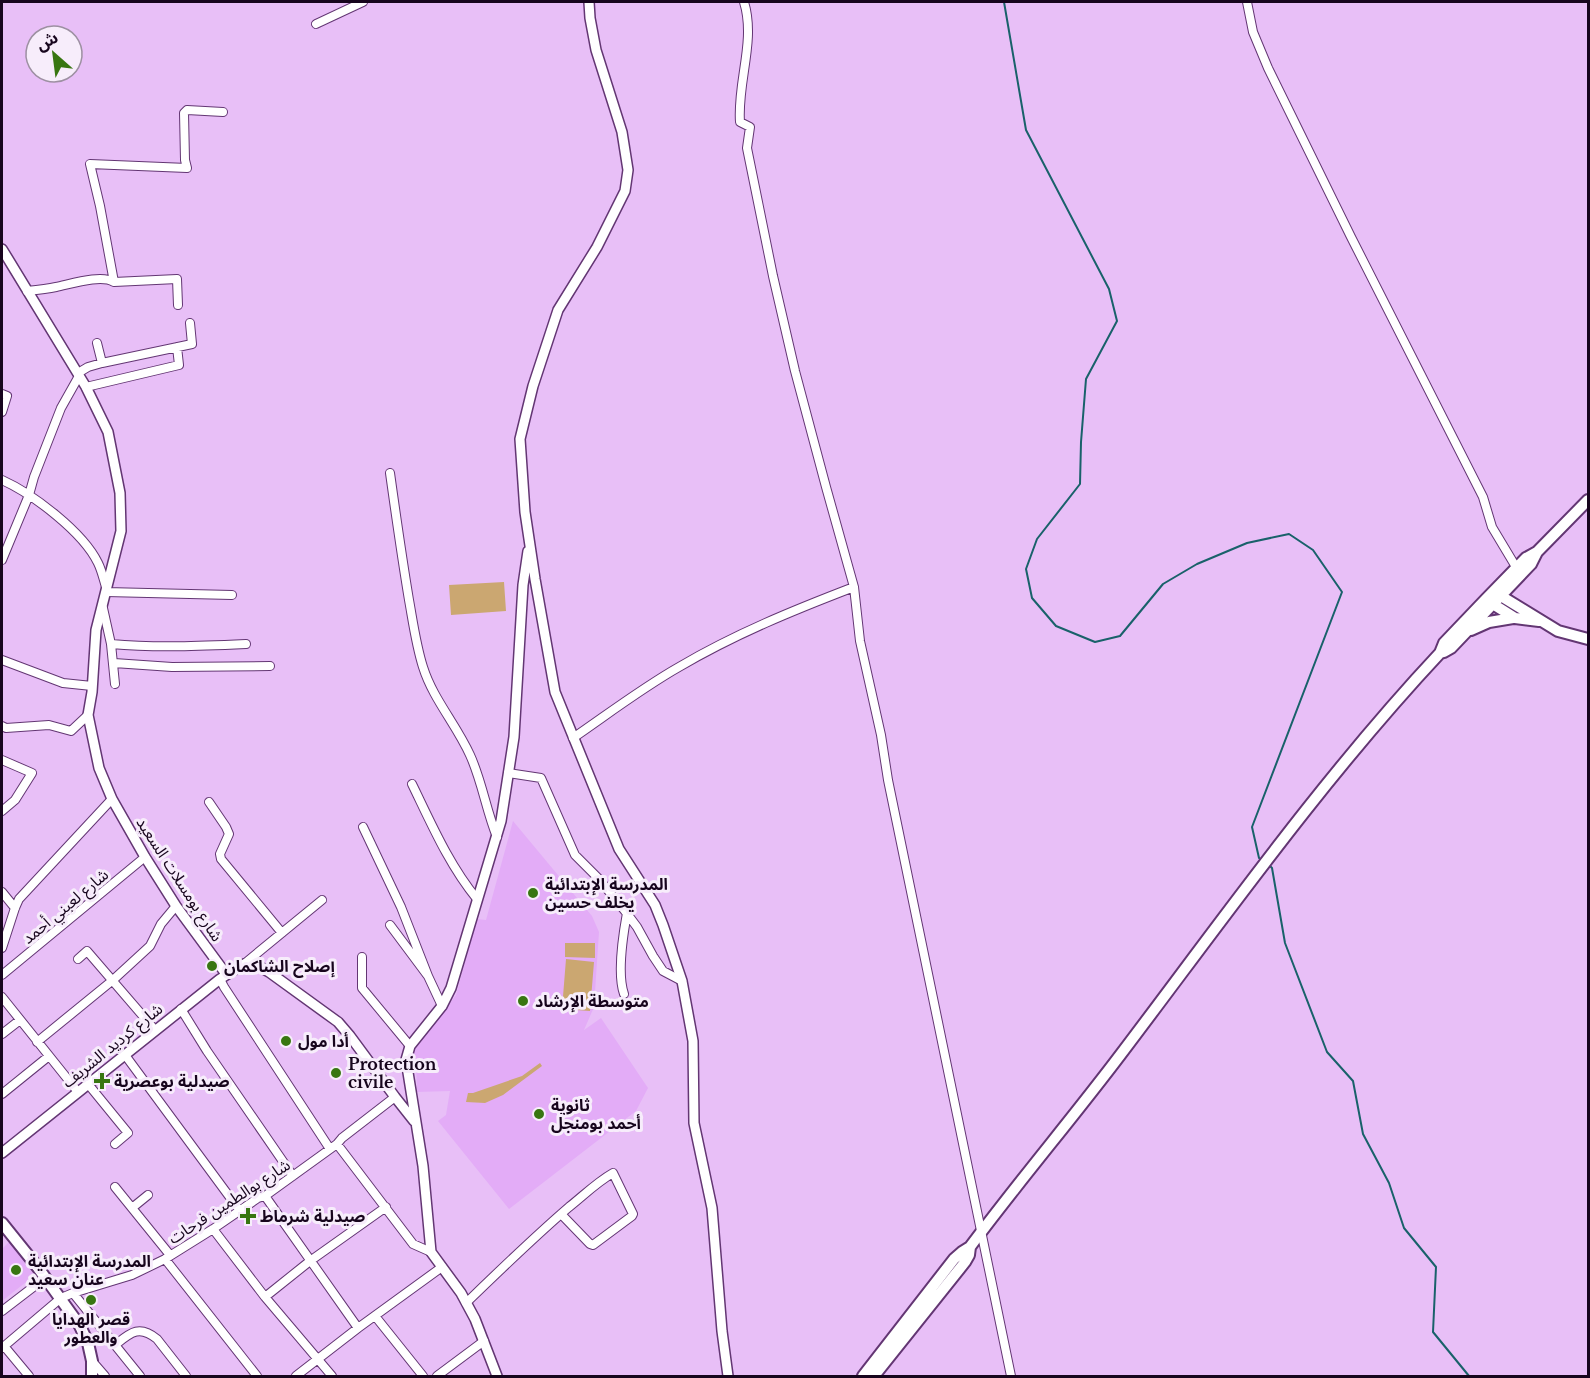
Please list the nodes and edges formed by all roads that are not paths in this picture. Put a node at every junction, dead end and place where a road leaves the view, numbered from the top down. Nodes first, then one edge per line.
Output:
1 (363, 2) edge
2 (589, 2) edge
3 (744, 2) edge
4 (1247, 2) edge
5 (316, 24) dead end
6 (223, 112) dead end
7 (2, 251) edge
8 (114, 282) junction
9 (27, 291) junction
10 (178, 305) dead end
11 (190, 323) dead end
12 (97, 343) dead end
13 (177, 347) junction
14 (102, 363) junction
15 (78, 375) junction
16 (86, 387) junction
17 (2, 394) edge
18 (2, 412) edge
19 (390, 473) dead end
20 (2, 480) edge
21 (29, 495) junction
22 (1588, 500) edge
23 (530, 542) junction
24 (1537, 552) junction
25 (2, 560) edge
26 (1516, 567) junction
27 (854, 587) junction
28 (106, 591) junction
29 (232, 595) dead end
30 (1493, 598) junction
31 (102, 606) junction
32 (1515, 618) junction
33 (1542, 622) junction
34 (1466, 633) junction
35 (1588, 639) edge
36 (111, 644) junction
37 (246, 644) dead end
38 (1440, 653) junction
39 (2, 660) edge
40 (114, 663) junction
41 (270, 666) dead end
42 (115, 684) dead end
43 (92, 686) junction
44 (88, 715) junction
45 (2, 726) edge
46 (573, 738) junction
47 (2, 759) edge
48 (508, 773) junction
49 (412, 784) dead end
50 (112, 799) junction
51 (209, 802) dead end
52 (2, 811) edge
53 (363, 827) dead end
54 (496, 837) junction
55 (145, 857) junction
56 (2, 892) edge
57 (477, 899) junction
58 (322, 900) dead end
59 (176, 906) junction
60 (15, 908) junction
61 (627, 913) junction
62 (390, 925) dead end
63 (282, 933) junction
64 (2, 948) edge
65 (362, 957) dead end
66 (78, 959) dead end
67 (244, 964) junction
68 (2, 975) edge
69 (223, 976) junction
70 (428, 976) junction
71 (113, 980) junction
72 (682, 981) junction
73 (624, 994) dead end
74 (2, 997) edge
75 (442, 1006) junction
76 (181, 1009) junction
77 (20, 1020) junction
78 (155, 1030) junction
79 (2, 1034) edge
80 (38, 1042) junction
81 (410, 1046) junction
82 (125, 1055) junction
83 (49, 1056) junction
84 (88, 1084) junction
85 (78, 1092) junction
86 (2, 1094) edge
87 (395, 1097) junction
88 (416, 1123) junction
89 (115, 1144) dead end
90 (337, 1144) junction
91 (330, 1149) junction
92 (2, 1153) edge
93 (293, 1176) junction
94 (115, 1187) dead end
95 (148, 1195) dead end
96 (266, 1196) junction
97 (386, 1207) junction
98 (132, 1208) junction
99 (240, 1210) junction
100 (561, 1214) junction
101 (2, 1223) edge
102 (213, 1229) junction
103 (981, 1232) junction
104 (970, 1246) junction
105 (432, 1252) junction
106 (167, 1257) junction
107 (310, 1261) junction
108 (442, 1268) junction
109 (45, 1278) junction
110 (74, 1293) junction
111 (265, 1297) junction
112 (61, 1298) junction
113 (466, 1303) junction
114 (2, 1311) edge
115 (375, 1316) junction
116 (358, 1328) junction
117 (484, 1341) junction
118 (115, 1345) junction
119 (3, 1347) edge
120 (318, 1359) junction
121 (92, 1361) junction
122 (29, 1377) edge
123 (92, 1377) edge
124 (105, 1377) edge
125 (140, 1377) edge
126 (186, 1377) edge
127 (257, 1377) edge
128 (296, 1377) edge
129 (332, 1377) edge
130 (423, 1377) edge
131 (437, 1377) edge
132 (497, 1377) edge
133 (728, 1377) edge
134 (863, 1377) edge
135 (874, 1377) edge
136 (1011, 1377) edge

1 - 5 street
2 - 23 street
3 - 27 street
4 - 26 street
6 - 8 street
7 - 9 street, شارع بومسلات السعيد
8 - 9 street
8 - 10 street
9 - 15 street, شارع بومسلات السعيد
11 - 13 street
12 - 14 street
13 - 14 street
13 - 16 street
14 - 15 street
15 - 16 street, شارع بومسلات السعيد
15 - 21 street
16 - 28 street, شارع بومسلات السعيد
17 - 18 street
19 - 54 street
20 - 21 street
21 - 25 street
21 - 28 street
22 - 24 main road
23 - 46 street
23 - 48 street
24 - 26 main road
24 - 30 main road
26 - 30 main road
27 - 46 street
27 - 103 street
28 - 29 street
28 - 31 street, شارع بومسلات السعيد
30 - 32 main road
30 - 33 main road
30 - 34 main road
30 - 38 main road
31 - 36 street
31 - 43 street, شارع بومسلات السعيد
32 - 33 main road
32 - 34 main road
33 - 35 main road
34 - 38 main road
36 - 37 street
36 - 40 street
38 - 103 main road
39 - 43 street
40 - 41 street
40 - 42 street
43 - 44 street, شارع بومسلات السعيد
44 - 45 street
44 - 50 street, شارع بومسلات السعيد
46 - 72 street
47 - 52 street
48 - 54 street
48 - 61 street
49 - 57 street
50 - 55 street, شارع بومسلات السعيد
50 - 60 street
51 - 63 street
53 - 70 street
54 - 57 street
55 - 59 street, شارع بومسلات السعيد
55 - 68 street, شارع لعبني أحمد
56 - 60 street
57 - 75 street
58 - 63 street
59 - 69 street, شارع بومسلات السعيد
59 - 71 street
60 - 64 street
61 - 72 street
61 - 73 street
62 - 70 street
63 - 67 street
65 - 81 street
66 - 71 street
67 - 69 street, شارع كرديد الشريف
67 - 87 street
69 - 76 street, شارع كرديد الشريف
69 - 91 street
70 - 75 street
71 - 78 street
71 - 80 street
72 - 133 street
74 - 77 street
75 - 81 street
76 - 78 street, شارع كرديد الشريف
76 - 93 street
77 - 79 street
77 - 80 street
78 - 82 street, شارع كرديد الشريف
80 - 83 street
81 - 88 street
82 - 84 street, شارع كرديد الشريف
82 - 99 street
83 - 85 street
83 - 86 street
84 - 85 street, شارع كرديد الشريف
84 - 89 street
85 - 92 street, شارع كرديد الشريف
87 - 88 street
87 - 90 street, شارع بوالطمين فرحات
88 - 105 street
90 - 91 street, شارع بوالطمين فرحات
90 - 97 street
91 - 93 street, شارع بوالطمين فرحات
93 - 96 street, شارع بوالطمين فرحات
94 - 98 street
95 - 98 street
96 - 99 street, شارع بوالطمين فرحات
96 - 107 street
97 - 105 street
97 - 107 street
98 - 106 street
99 - 102 street, شارع بوالطمين فرحات
100 - 100 street
100 - 113 street
101 - 109 main road
102 - 106 street, شارع بوالطمين فرحات
102 - 111 street
103 - 104 main road
103 - 136 street
104 - 134 main road
104 - 135 main road
105 - 108 street
106 - 110 street, شارع بوالطمين فرحات
106 - 127 street
107 - 111 street
107 - 116 street
108 - 113 street
108 - 115 street
109 - 112 main road
109 - 114 street
110 - 112 street, شارع بوالطمين فرحات
110 - 118 street
111 - 120 street
112 - 119 street, شارع بوالطمين فرحات
112 - 121 main road
113 - 117 street
115 - 116 street
115 - 130 street
116 - 120 street
117 - 131 street
117 - 132 street
118 - 125 street
118 - 126 street
119 - 122 street
120 - 128 street
120 - 129 street
121 - 123 main road
121 - 124 street

